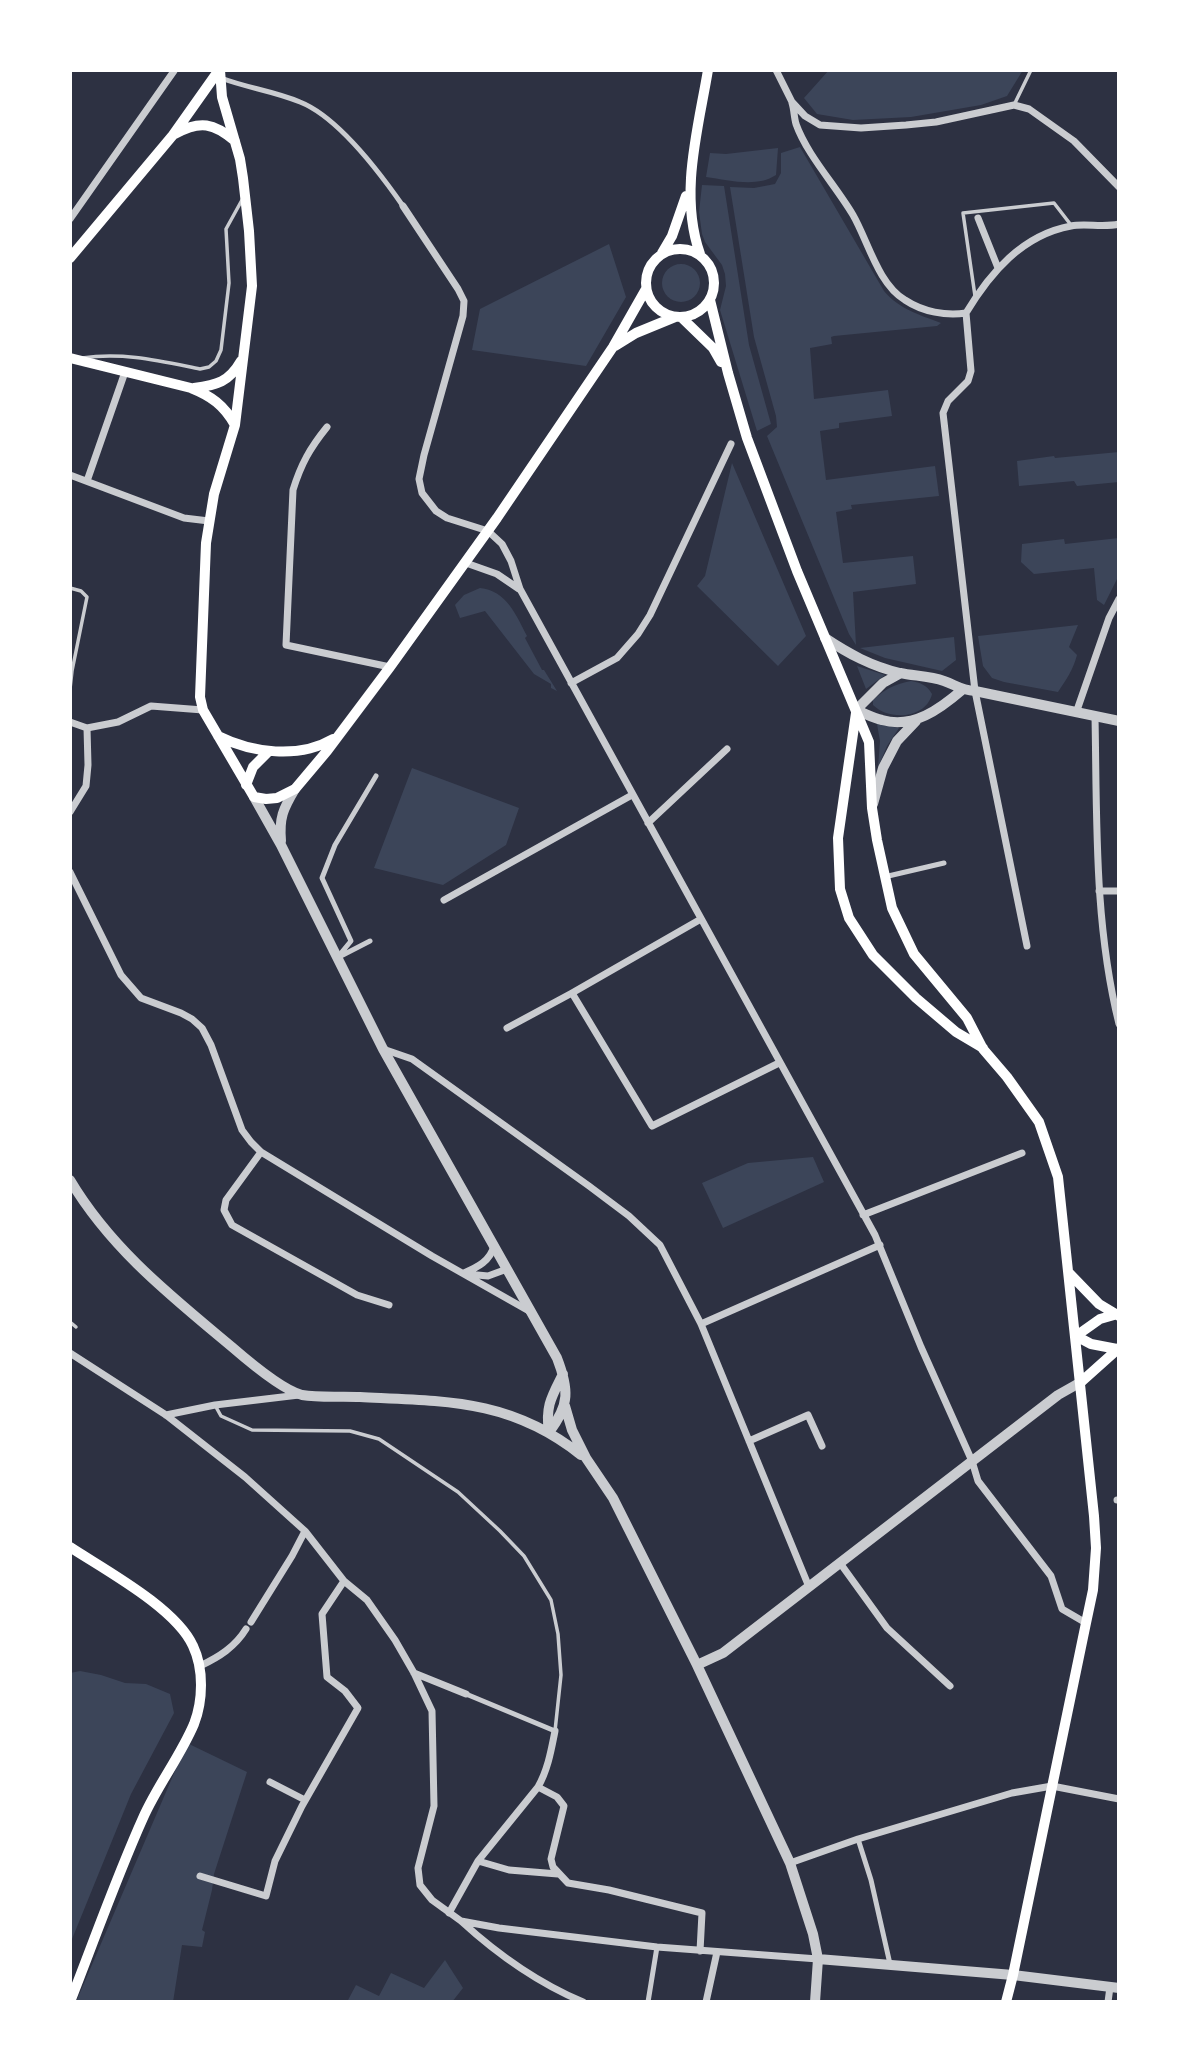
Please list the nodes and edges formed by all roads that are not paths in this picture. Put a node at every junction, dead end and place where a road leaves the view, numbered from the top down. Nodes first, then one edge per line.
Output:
1 (708, 70) edge
2 (776, 70) edge
3 (1031, 70) edge
4 (174, 71) edge
5 (220, 73) edge
6 (792, 102) junction
7 (1014, 105) junction
8 (173, 135) junction
9 (235, 141) junction
10 (690, 184) junction
11 (1119, 187) edge
12 (245, 195) junction
13 (403, 206) joint
14 (978, 218) dead end
15 (70, 219) edge
16 (1119, 224) edge
17 (1072, 226) junction
18 (662, 253) junction
19 (700, 254) junction
20 (70, 258) edge
21 (998, 268) junction
22 (646, 289) junction
23 (975, 299) junction
24 (710, 300) junction
25 (967, 313) junction
26 (678, 317) junction
27 (613, 347) junction
28 (72, 358) edge
29 (242, 361) junction
30 (125, 372) junction
31 (727, 373) junction
32 (191, 388) junction
33 (235, 425) junction
34 (327, 426) dead end
35 (731, 444) dead end
36 (70, 475) edge
37 (87, 481) junction
38 (209, 521) junction
39 (488, 531) junction
40 (466, 562) junction
41 (70, 588) edge
42 (520, 589) junction
43 (1119, 598) edge
44 (825, 638) junction
45 (70, 664) edge
46 (390, 667) junction
47 (72, 671) junction
48 (901, 673) junction
49 (571, 683) junction
50 (70, 689) edge
51 (962, 690) junction
52 (975, 691) junction
53 (203, 710) junction
54 (856, 710) junction
55 (1076, 713) junction
56 (1095, 716) junction
57 (916, 721) junction
58 (1119, 721) edge
59 (70, 722) edge
60 (87, 728) junction
61 (339, 735) junction
62 (218, 736) junction
63 (727, 749) dead end
64 (269, 751) junction
65 (376, 776) dead end
66 (246, 785) junction
67 (295, 789) junction
68 (632, 795) junction
69 (254, 797) junction
70 (872, 808) junction
71 (70, 812) edge
72 (648, 823) junction
73 (281, 845) junction
74 (944, 863) dead end
75 (70, 872) edge
76 (884, 877) junction
77 (1099, 891) junction
78 (1119, 891) edge
79 (444, 900) dead end
80 (701, 919) junction
81 (370, 942) dead end
82 (1027, 946) dead end
83 (337, 958) junction
84 (572, 993) junction
85 (1119, 1024) edge
86 (507, 1028) dead end
87 (383, 1049) junction
88 (983, 1049) junction
89 (779, 1063) junction
90 (261, 1152) junction
91 (1022, 1153) dead end
92 (70, 1180) edge
93 (863, 1214) junction
94 (880, 1245) junction
95 (494, 1246) junction
96 (507, 1269) junction
97 (1068, 1272) junction
98 (463, 1274) junction
99 (517, 1288) junction
100 (500, 1294) junction
101 (389, 1305) dead end
102 (531, 1312) junction
103 (1117, 1315) edge
104 (70, 1322) edge
105 (701, 1324) junction
106 (76, 1327) dead end
107 (1076, 1336) junction
108 (1118, 1349) edge
109 (70, 1353) edge
110 (563, 1374) junction
111 (1081, 1382) junction
112 (300, 1394) junction
113 (215, 1405) junction
114 (565, 1405) junction
115 (166, 1415) junction
116 (549, 1432) junction
117 (749, 1441) junction
118 (822, 1446) dead end
119 (586, 1458) junction
120 (972, 1461) junction
121 (305, 1531) junction
122 (70, 1546) edge
123 (840, 1563) junction
124 (344, 1581) junction
125 (809, 1587) junction
126 (1086, 1623) junction
127 (698, 1665) junction
128 (200, 1666) junction
129 (414, 1673) junction
130 (950, 1686) dead end
131 (466, 1694) joint
132 (555, 1731) junction
133 (270, 1782) dead end
134 (1052, 1786) junction
135 (538, 1787) junction
136 (1119, 1799) edge
137 (304, 1803) junction
138 (858, 1839) junction
139 (478, 1861) junction
140 (790, 1863) junction
141 (559, 1874) junction
142 (200, 1876) dead end
143 (449, 1913) junction
144 (461, 1921) junction
145 (657, 1947) junction
146 (700, 1951) junction
147 (717, 1952) junction
148 (818, 1959) junction
149 (890, 1964) junction
150 (1013, 1975) junction
151 (1114, 1987) edge
152 (70, 2002) edge
153 (583, 2002) edge
154 (648, 2002) edge
155 (706, 2002) edge
156 (816, 2002) edge
157 (1006, 2002) edge
158 (1108, 2002) edge

1 - 10 main road
2 - 6 street
3 - 7 lane
4 - 15 street
5 - 8 main road
5 - 9 main road
5 - 13 street
6 - 7 street
6 - 25 street
7 - 11 street
8 - 9 main road
8 - 20 main road
9 - 12 main road
10 - 18 main road
10 - 19 main road
12 - 28 lane
12 - 29 main road
13 - 39 street
14 - 21 street
16 - 17 street
17 - 21 street
17 - 23 lane
18 - 19 main road
18 - 22 main road
19 - 24 main road
21 - 23 street
22 - 26 main road
22 - 27 main road
23 - 25 street
24 - 26 main road
24 - 31 main road
25 - 52 street
26 - 27 main road
26 - 31 main road
27 - 39 main road
28 - 30 main road
29 - 32 main road
29 - 33 main road
30 - 32 main road
30 - 37 street
31 - 44 main road
32 - 33 main road
33 - 38 main road
34 - 46 street
35 - 49 street
36 - 37 street
37 - 38 street
38 - 53 main road
39 - 40 main road
39 - 42 street
40 - 42 street
40 - 46 main road
41 - 47 lane
42 - 49 street
43 - 55 street
44 - 48 street
44 - 54 main road
45 - 47 lane
46 - 61 main road
47 - 50 lane
48 - 51 street
48 - 54 street
49 - 68 street
51 - 52 street
51 - 57 street
52 - 55 street
52 - 82 street
53 - 60 street
53 - 62 main road
54 - 57 street
54 - 70 main road
54 - 88 main road
55 - 56 street
56 - 58 street
56 - 77 street
57 - 70 street
59 - 60 street
60 - 71 street
61 - 64 main road
61 - 67 main road
62 - 64 main road
62 - 66 main road
63 - 72 street
64 - 66 main road
65 - 83 street
66 - 69 main road
67 - 69 main road
67 - 73 street
68 - 72 street
68 - 79 street
69 - 73 street
70 - 76 main road
72 - 80 street
73 - 83 street
74 - 76 street
75 - 90 street
76 - 88 main road
77 - 78 street
77 - 85 street
80 - 84 street
80 - 89 street
81 - 83 street
83 - 87 street
84 - 86 street
84 - 89 street
87 - 95 street
87 - 105 street
88 - 97 main road
89 - 93 street
90 - 98 street
90 - 101 street
91 - 93 street
92 - 112 street
93 - 94 street
94 - 105 street
94 - 120 street
95 - 96 street
95 - 98 street
96 - 98 street
96 - 99 street
97 - 103 main road
97 - 107 main road
98 - 100 street
99 - 100 street
99 - 102 street
100 - 102 street
102 - 110 street
103 - 107 main road
104 - 106 lane
105 - 117 street
107 - 108 main road
107 - 111 main road
108 - 111 main road
109 - 115 street
110 - 114 street
110 - 116 street
111 - 120 street
111 - 126 main road
112 - 113 street
112 - 116 street
113 - 115 street
113 - 132 lane
114 - 116 street
114 - 119 street
115 - 121 street
116 - 119 street
117 - 118 street
117 - 125 street
119 - 127 street
120 - 123 street
120 - 126 street
121 - 124 street
121 - 128 street
122 - 128 main road
123 - 125 street
123 - 130 street
124 - 129 street
124 - 137 street
125 - 127 street
126 - 134 main road
127 - 140 street
128 - 152 main road
129 - 131 street
129 - 143 street
131 - 132 street
132 - 135 street
133 - 137 street
134 - 136 street
134 - 138 street
134 - 150 main road
135 - 139 street
135 - 141 street
137 - 142 street
138 - 140 street
138 - 149 street
139 - 141 street
139 - 143 street
140 - 148 street
141 - 146 street
143 - 144 street
144 - 145 street
144 - 153 street
145 - 146 street
145 - 154 street
146 - 147 street
147 - 148 street
147 - 155 street
148 - 149 street
148 - 156 street
149 - 150 street
150 - 151 street
150 - 157 main road
151 - 158 street

